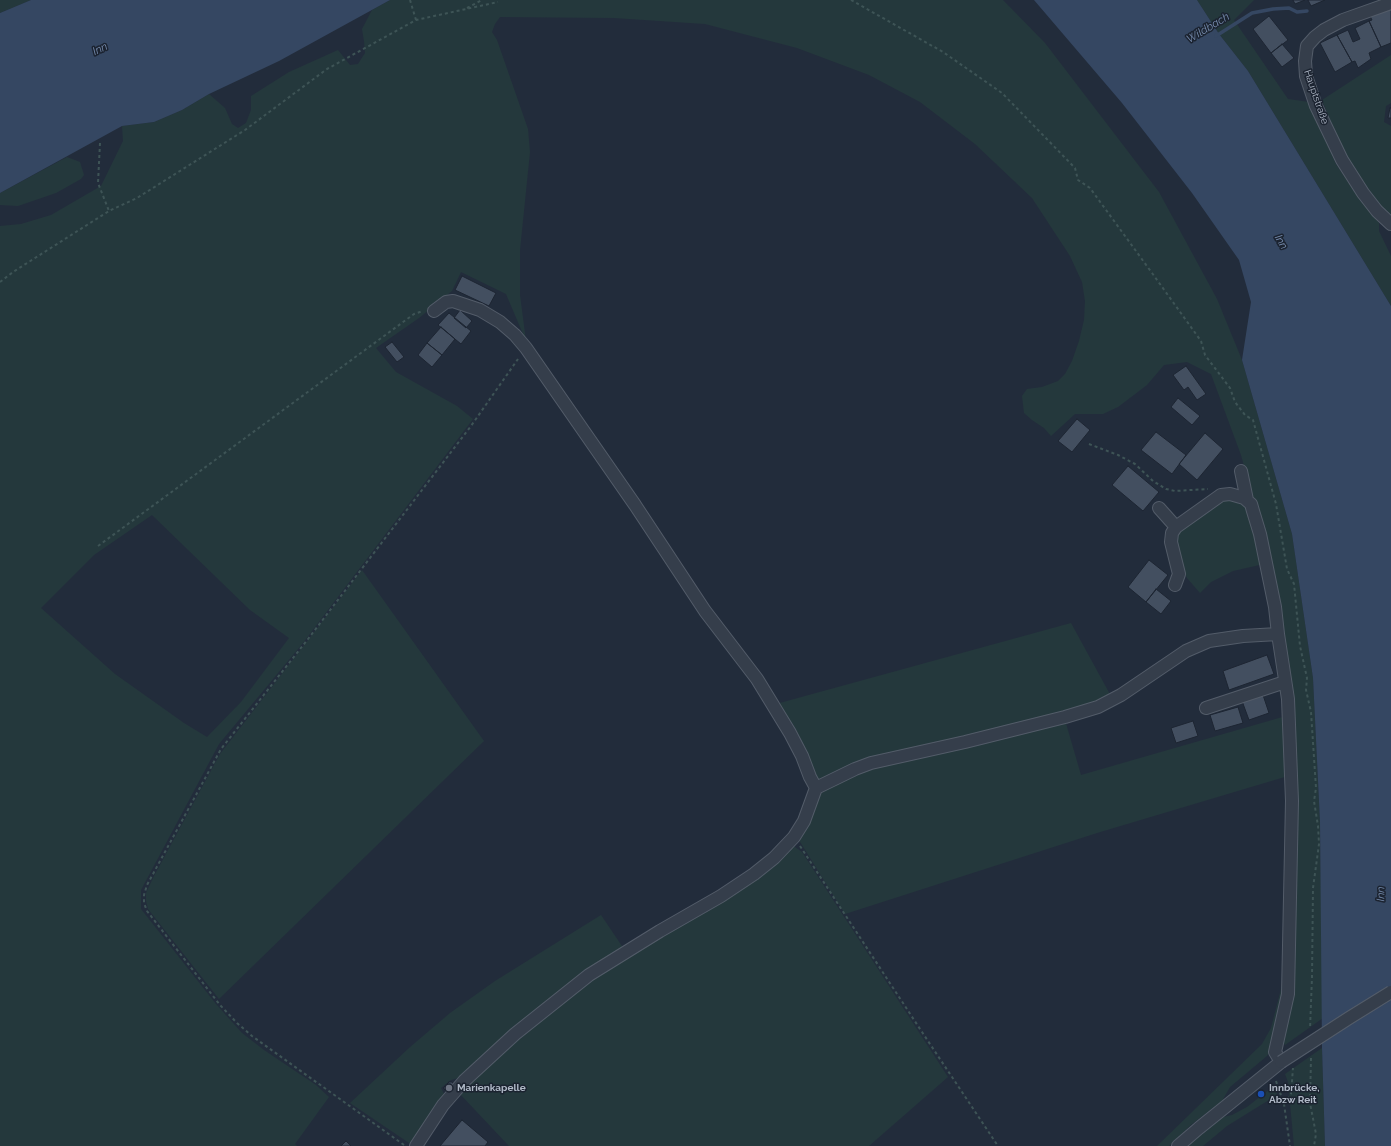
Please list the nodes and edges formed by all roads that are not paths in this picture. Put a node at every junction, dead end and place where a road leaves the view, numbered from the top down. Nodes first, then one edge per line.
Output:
1 (1391, 4) edge
2 (1391, 224) edge
3 (434, 311) road end
4 (1240, 471) dead end
5 (1248, 500) junction
6 (1159, 508) dead end
7 (1176, 526) junction
8 (1175, 585) dead end
9 (1278, 634) junction
10 (1285, 682) junction
11 (1206, 708) dead end
12 (816, 788) junction
13 (1391, 992) edge
14 (1281, 1062) junction
15 (416, 1146) edge
16 (1178, 1146) edge

1 - 2 street, Hauptstraße
3 - 12 street
4 - 5 street
5 - 7 street
5 - 9 street
6 - 7 street
7 - 8 street
9 - 10 street
9 - 12 street
10 - 11 street
10 - 14 street
12 - 15 street
13 - 14 street, bridge
14 - 16 street

